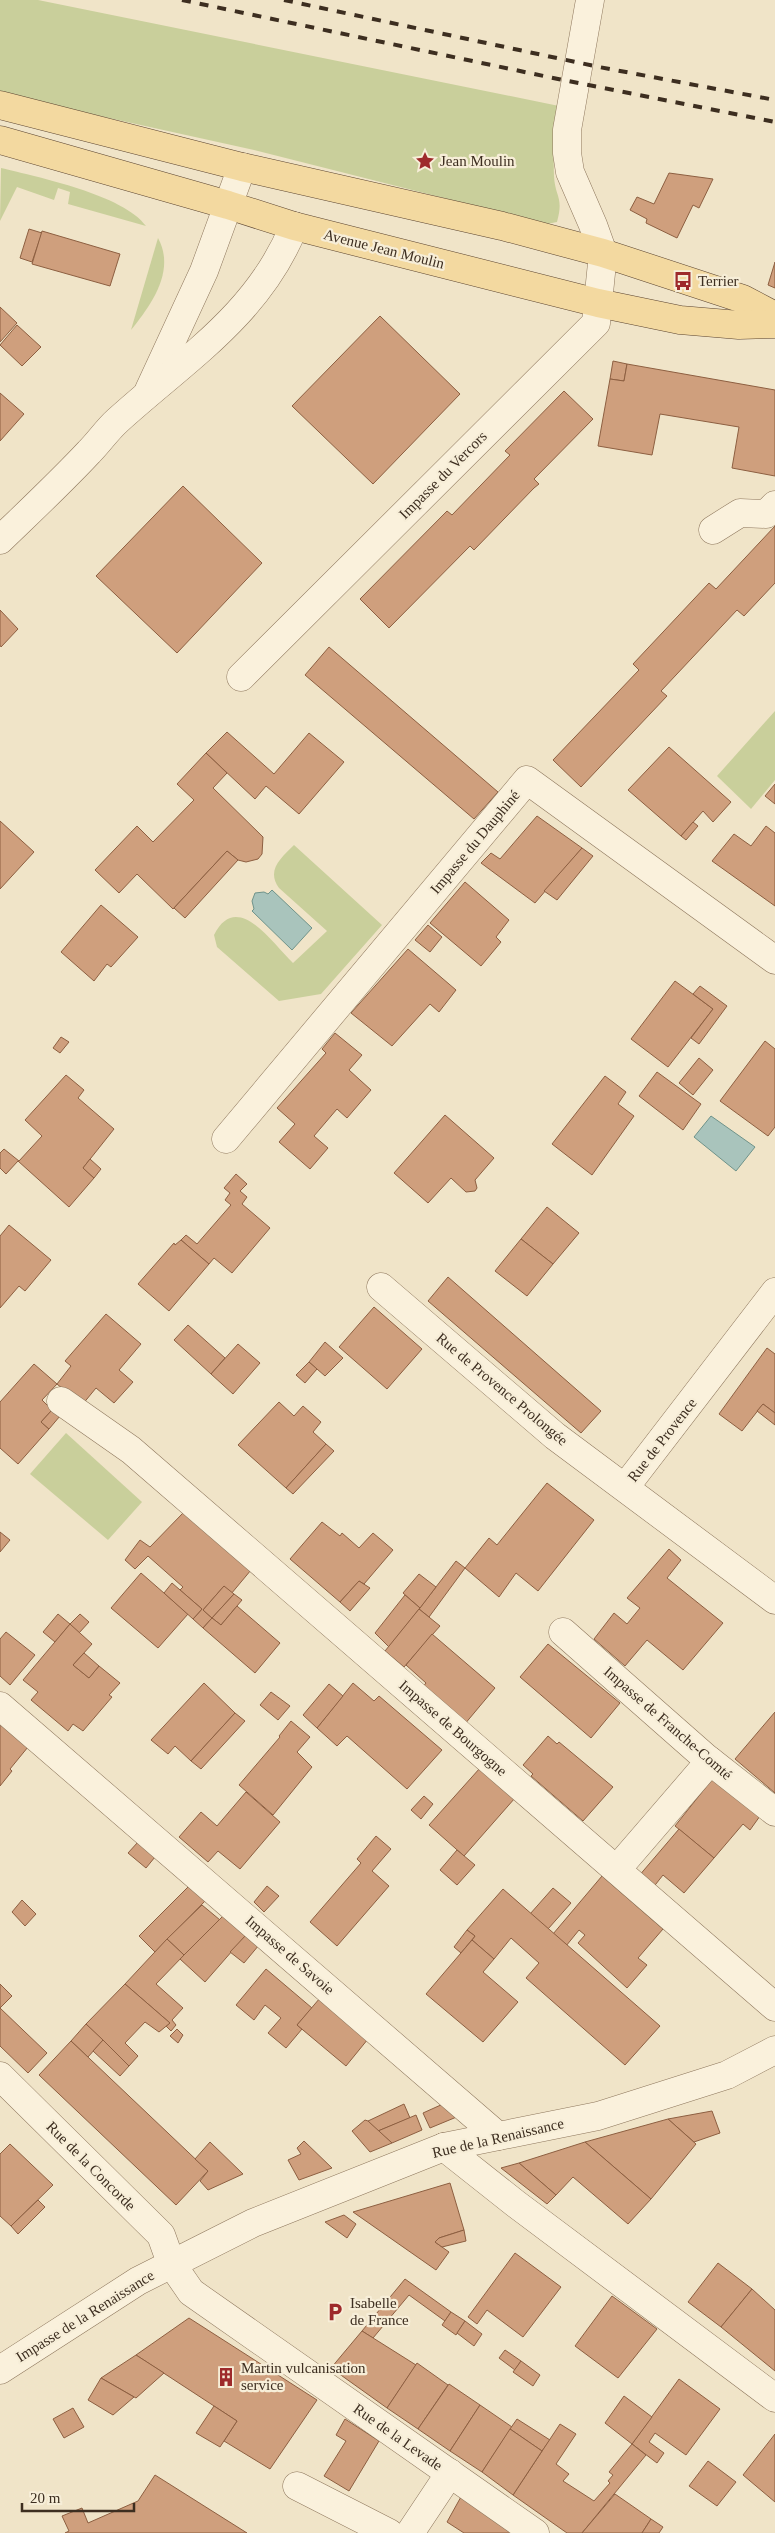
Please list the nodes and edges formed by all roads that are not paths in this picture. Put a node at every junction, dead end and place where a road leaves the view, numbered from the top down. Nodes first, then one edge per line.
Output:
1 (590, 0) edge
2 (0, 105) edge
3 (0, 140) edge
4 (242, 167) junction
5 (224, 217) junction
6 (294, 226) junction
7 (603, 253) junction
8 (598, 303) junction
9 (775, 316) edge
10 (775, 324) edge
11 (147, 396) junction
12 (775, 505) edge
13 (713, 530) dead end
14 (0, 540) edge
15 (241, 677) dead end
16 (775, 960) edge
17 (226, 1139) dead end
18 (381, 1287) dead end
19 (775, 1292) edge
20 (61, 1402) dead end
21 (626, 1486) junction
22 (775, 1600) edge
23 (563, 1632) dead end
24 (0, 1706) edge
25 (710, 1761) junction
26 (775, 1812) edge
27 (616, 1869) junction
28 (775, 2007) edge
29 (775, 2050) edge
30 (0, 2076) edge
31 (498, 2136) junction
32 (444, 2147) junction
33 (171, 2263) junction
34 (0, 2370) edge
35 (775, 2398) edge
36 (450, 2473) junction
37 (297, 2486) dead end
38 (389, 2533) edge
39 (410, 2533) edge
40 (535, 2533) edge

1 - 7 street
2 - 4 main road
3 - 5 main road, Avenue Jean Moulin
4 - 5 street
4 - 7 main road
5 - 6 main road, Avenue Jean Moulin
5 - 11 street
6 - 8 main road, Avenue Jean Moulin
6 - 11 street
7 - 8 street, Impasse du Vercors
7 - 9 main road
8 - 10 main road, Avenue Jean Moulin
8 - 15 street, Impasse du Vercors
11 - 14 street
12 - 13 street
16 - 17 street, Impasse du Dauphiné
18 - 21 street, Rue de Provence Prolongée
19 - 21 street, Rue de Provence
20 - 27 street, Impasse de Bourgogne
21 - 22 street, Rue de Provence
23 - 25 street, Impasse de Franche-Comté
24 - 31 street, Impasse de Savoie
25 - 26 street, Impasse de Franche-Comté
25 - 27 street
27 - 28 street, Impasse de Bourgogne
29 - 31 street, Rue de la Renaissance
30 - 33 street, Rue de la Concorde
31 - 32 street, Rue de la Renaissance
32 - 33 street, Rue de la Renaissance
32 - 35 street
33 - 34 street, Impasse de la Renaissance
33 - 36 street, Rue de la Levade
36 - 39 street
36 - 40 street, Rue de la Levade
37 - 38 street

